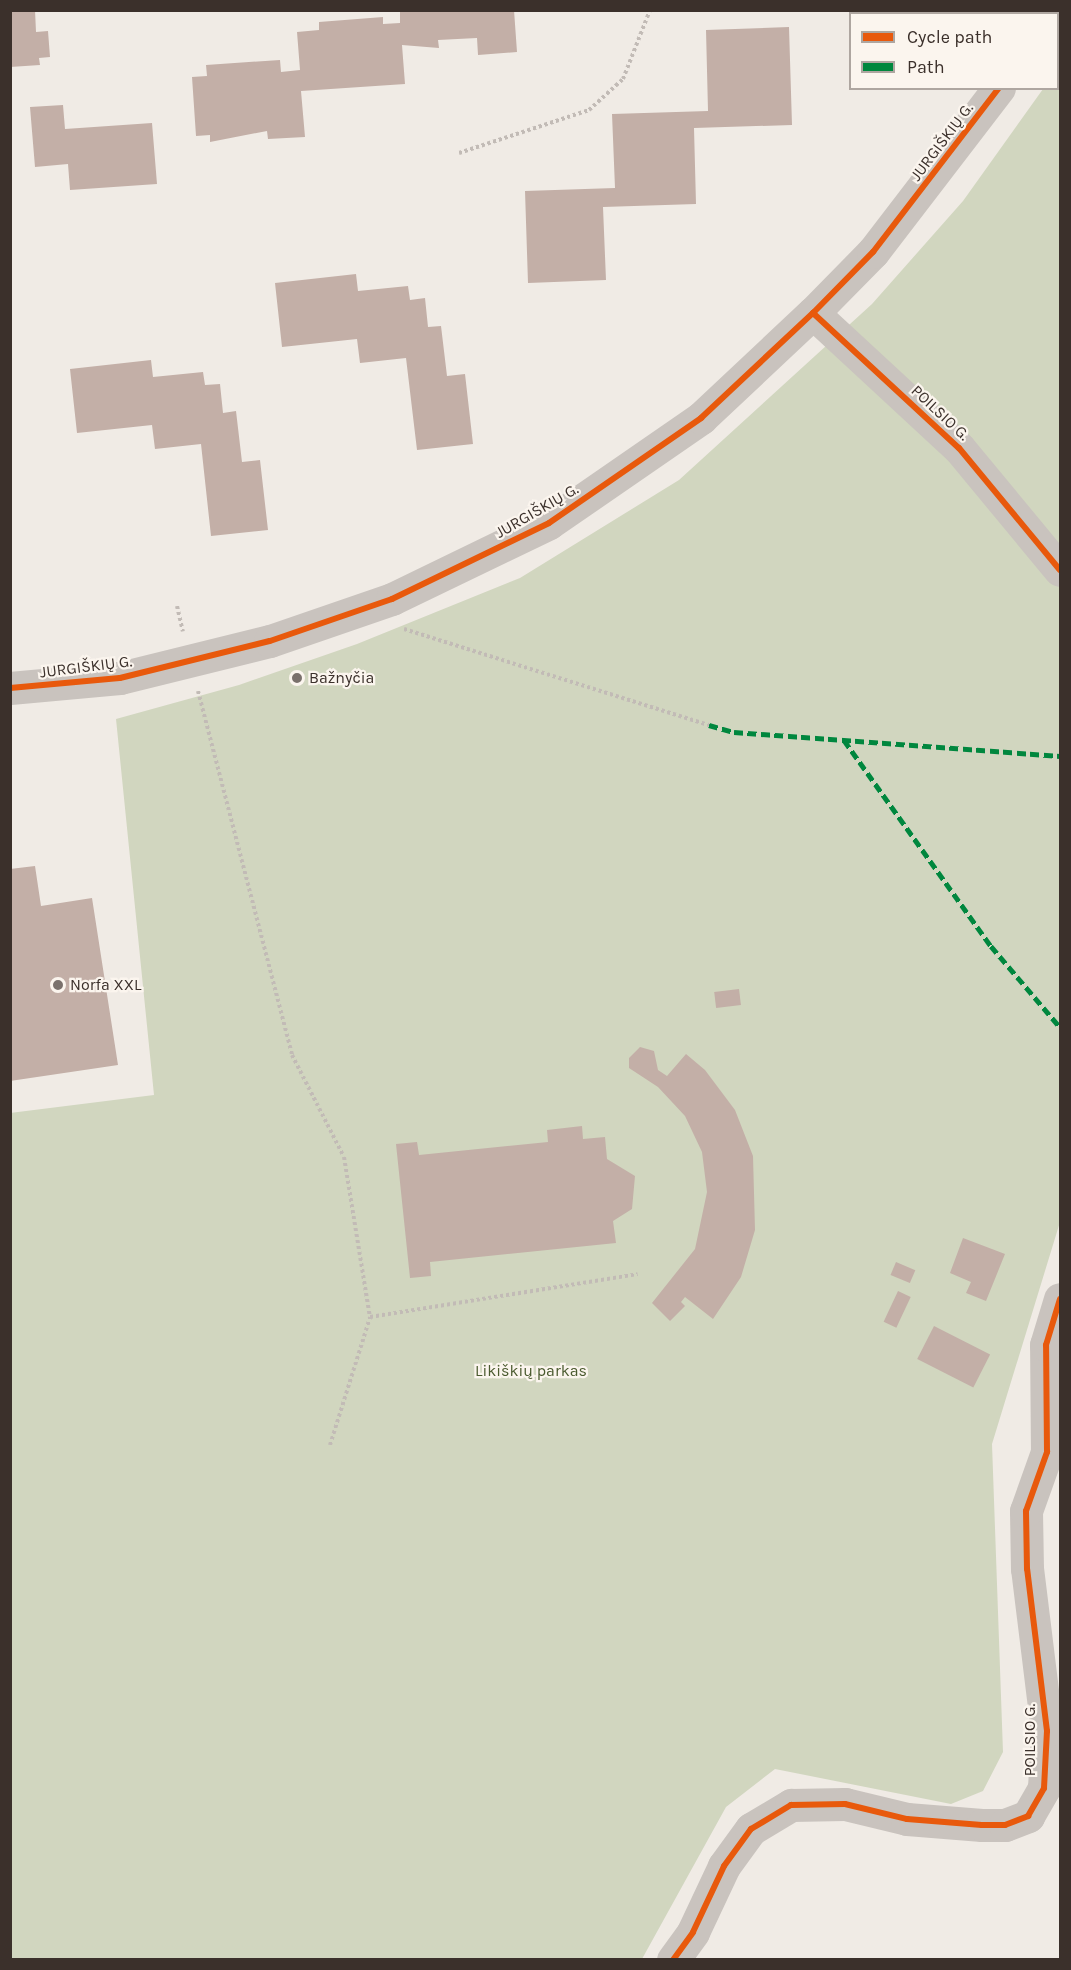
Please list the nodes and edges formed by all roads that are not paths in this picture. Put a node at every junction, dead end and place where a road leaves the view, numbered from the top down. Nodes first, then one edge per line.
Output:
1 (997, 90) edge
2 (813, 313) junction
3 (1060, 570) edge
4 (10, 688) edge
5 (1060, 1299) edge
6 (673, 1959) edge

1 - 2 street, JURGIŠKIŲ G.
2 - 3 street, POILSIO G.
2 - 4 street, JURGIŠKIŲ G.
5 - 6 street, POILSIO G.

